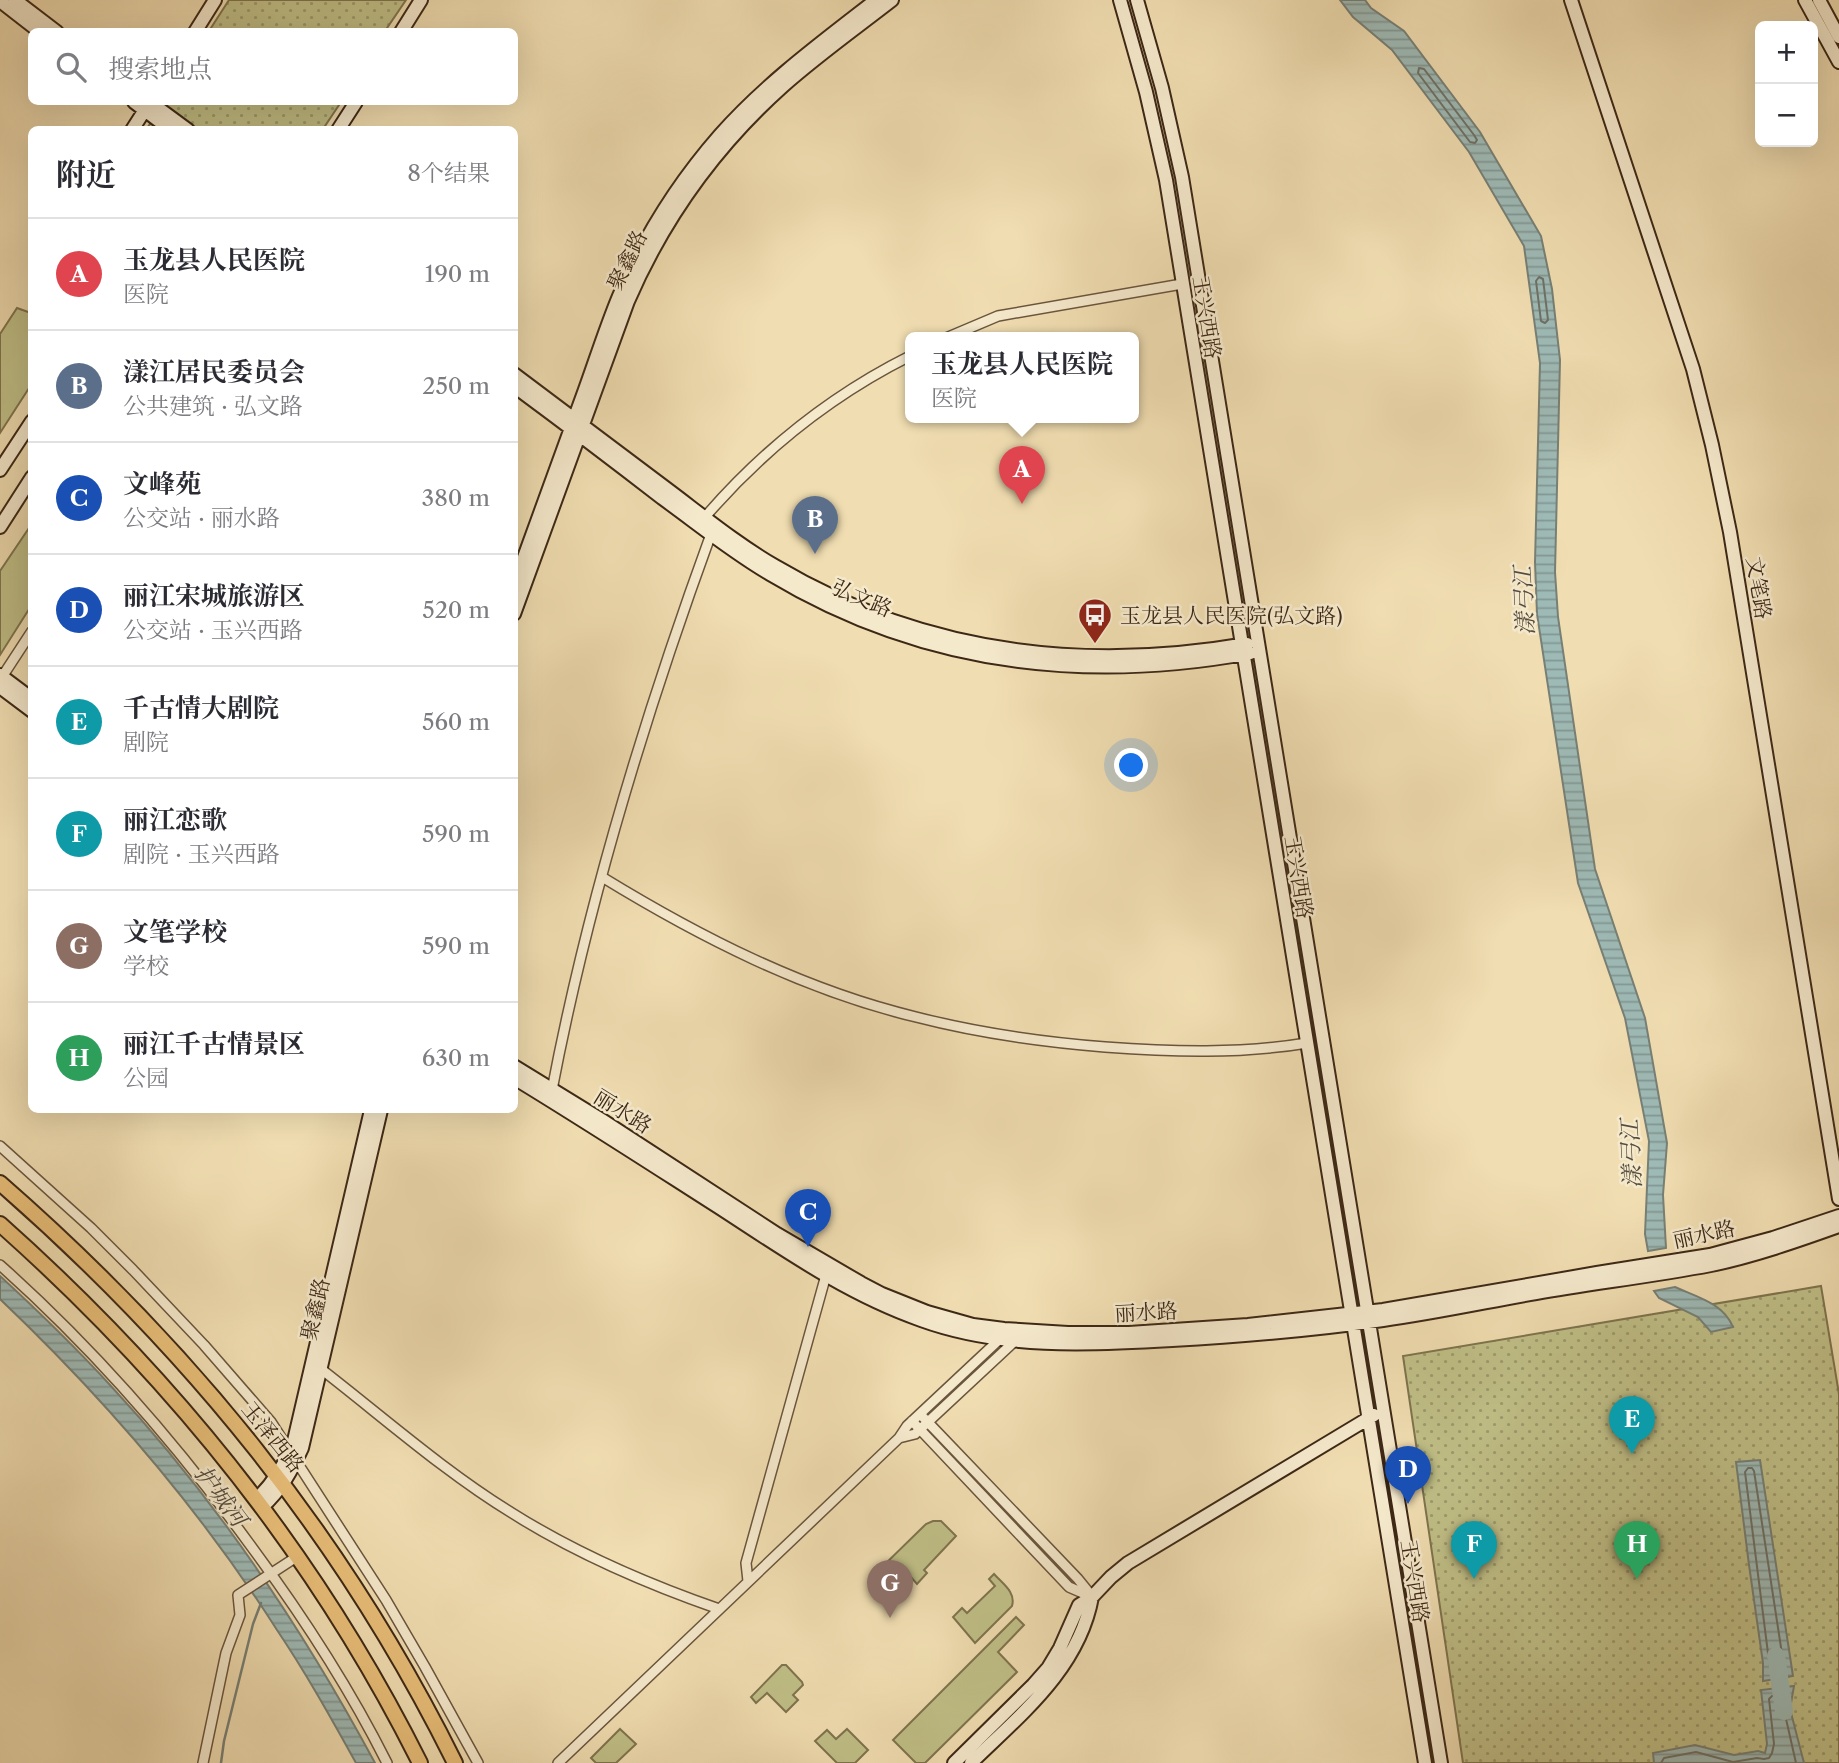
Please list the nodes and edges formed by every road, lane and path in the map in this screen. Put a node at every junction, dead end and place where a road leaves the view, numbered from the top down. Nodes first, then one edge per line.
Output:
1 (15, 0) edge
2 (215, 0) edge
3 (421, 0) edge
4 (876, 0) edge
5 (892, 0) edge
6 (1120, 0) edge
7 (1137, 0) edge
8 (1571, 0) edge
9 (1805, 0) edge
10 (1819, 0) edge
11 (0, 1) edge
12 (35, 28) edge
13 (52, 28) edge
14 (198, 28) edge
15 (404, 28) edge
16 (1839, 37) edge
17 (1839, 62) edge
18 (144, 105) edge
19 (147, 105) edge
20 (148, 105) edge
21 (354, 105) edge
22 (134, 126) edge
23 (168, 126) edge
24 (182, 126) edge
25 (341, 126) edge
26 (1182, 284) junction
27 (960, 332) edge
28 (905, 359) edge
29 (518, 377) edge
30 (518, 389) edge
31 (28, 427) edge
32 (577, 427) junction
33 (0, 470) edge
34 (28, 483) edge
35 (705, 517) junction
36 (0, 527) edge
37 (711, 534) junction
38 (518, 575) edge
39 (518, 602) edge
40 (28, 637) edge
41 (1258, 647) junction
42 (1242, 650) junction
43 (1, 680) edge
44 (28, 697) edge
45 (28, 707) edge
46 (602, 877) junction
47 (1307, 1043) junction
48 (518, 1069) edge
49 (518, 1080) edge
50 (552, 1090) junction
51 (370, 1113) edge
52 (380, 1113) edge
53 (0, 1146) edge
54 (0, 1183) edge
55 (1839, 1199) edge
56 (1839, 1216) edge
57 (0, 1224) edge
58 (1839, 1226) edge
59 (0, 1265) edge
60 (826, 1275) junction
61 (1369, 1317) junction
62 (1353, 1319) junction
63 (1013, 1335) junction
64 (321, 1369) junction
65 (1384, 1409) junction
66 (920, 1414) junction
67 (1369, 1418) junction
68 (912, 1421) junction
69 (928, 1422) junction
70 (920, 1429) junction
71 (899, 1438) junction
72 (293, 1457) junction
73 (280, 1479) junction
74 (259, 1503) junction
75 (298, 1556) junction
76 (270, 1574) junction
77 (748, 1581) junction
78 (1092, 1597) junction
79 (719, 1609) junction
80 (203, 1763) edge
81 (387, 1763) edge
82 (420, 1763) edge
83 (454, 1763) edge
84 (478, 1763) edge
85 (558, 1763) edge
86 (954, 1763) edge
87 (971, 1763) edge
88 (1424, 1763) edge
89 (1441, 1763) edge

1 - 13 street
2 - 14 street
3 - 15 street
4 - 32 street, 聚鑫路
5 - 32 street, 聚鑫路
6 - 26 street, 玉兴西路
7 - 41 street, 玉兴西路
8 - 55 street, 文笔路
9 - 17 street
10 - 16 street
11 - 12 street
18 - 22 street
19 - 23 street
20 - 24 street
21 - 25 street
26 - 27 street
26 - 42 street, 玉兴西路
28 - 35 street
29 - 32 street, 弘文路
30 - 32 street, 弘文路
31 - 33 street
32 - 35 street, 弘文路
32 - 37 street, 弘文路
32 - 38 street, 聚鑫路
32 - 39 street, 聚鑫路
34 - 36 street
35 - 42 street, 弘文路
37 - 42 street, 弘文路
37 - 46 street
40 - 43 street
41 - 42 street, 弘文路
41 - 61 street, 玉兴西路
42 - 47 street, 玉兴西路
43 - 44 street
43 - 45 street
46 - 47 street
46 - 50 street
47 - 62 street, 玉兴西路
48 - 50 street, 丽水路
49 - 60 street, 丽水路
50 - 63 street, 丽水路
51 - 72 street, 聚鑫路
52 - 64 street, 聚鑫路
53 - 72 street
54 - 73 main road, 玉泽西路
56 - 61 street, 丽水路
57 - 74 main road
58 - 61 street, 丽水路
59 - 76 street
60 - 63 street, 丽水路
60 - 77 street
61 - 62 street, 丽水路
61 - 65 street, 玉兴西路
62 - 63 street, 丽水路
62 - 67 street, 玉兴西路
63 - 66 street
63 - 69 street
64 - 72 street, 聚鑫路
64 - 79 street
65 - 67 street
65 - 89 street, 玉兴西路
66 - 68 street
66 - 69 street
67 - 78 street
67 - 88 street, 玉兴西路
68 - 70 street
68 - 71 street
69 - 70 street
69 - 78 street
70 - 71 street
70 - 78 street
71 - 77 street
72 - 73 street, 聚鑫路
72 - 84 street
73 - 74 street, 聚鑫路
73 - 83 main road, 玉泽西路
74 - 75 main road
75 - 76 street
75 - 82 main road
76 - 80 street
76 - 81 street
77 - 79 street
78 - 86 street
78 - 87 street
79 - 85 street

